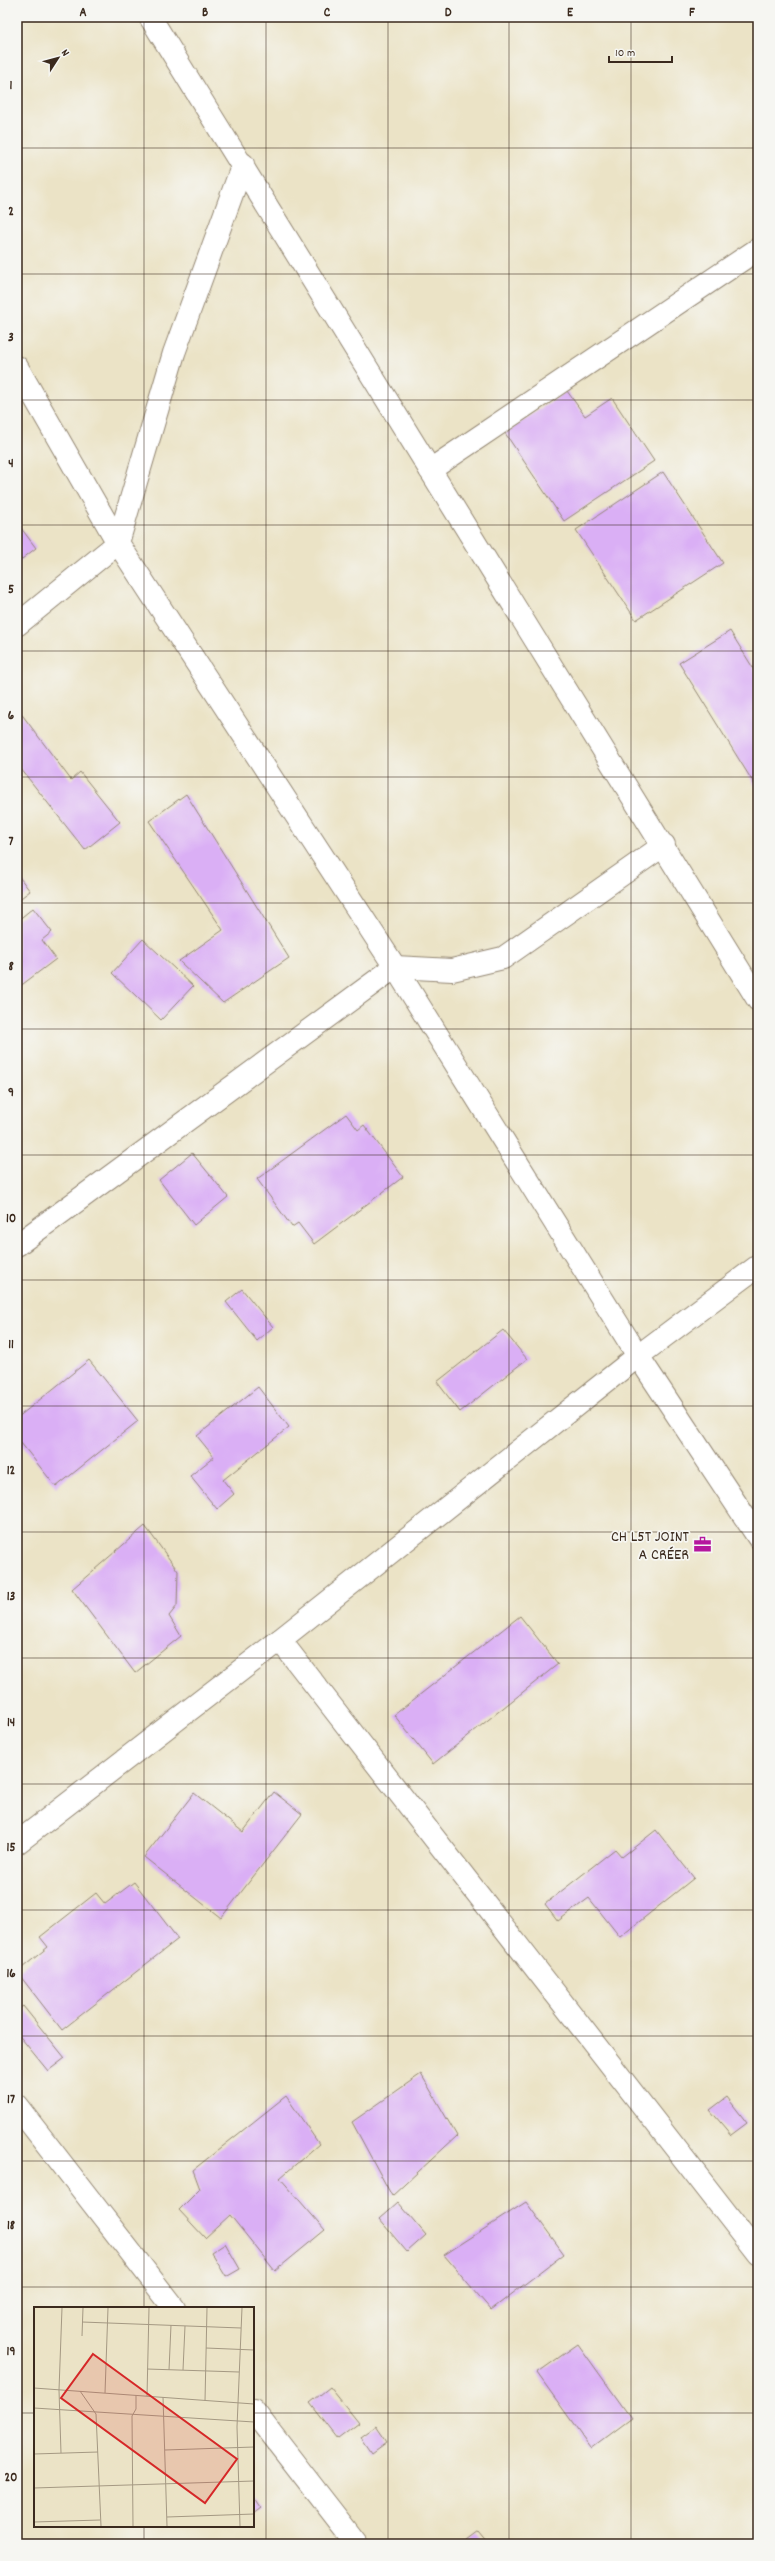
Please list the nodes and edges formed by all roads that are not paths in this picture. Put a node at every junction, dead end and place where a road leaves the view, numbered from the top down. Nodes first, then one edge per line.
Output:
1 (150, 17) edge
2 (243, 164) junction
3 (758, 249) edge
4 (17, 367) edge
5 (430, 470) junction
6 (118, 543) junction
7 (17, 625) edge
8 (664, 845) junction
9 (395, 967) junction
10 (752, 976) edge
11 (758, 1000) edge
12 (17, 1245) edge
13 (758, 1266) edge
14 (638, 1356) junction
15 (758, 1537) edge
16 (280, 1640) junction
17 (17, 1843) edge
18 (17, 2106) edge
19 (758, 2254) edge
20 (173, 2307) edge
21 (254, 2411) edge
22 (357, 2544) edge

1 - 2 street
2 - 5 street
2 - 6 street
3 - 5 street
4 - 6 street
5 - 8 street
6 - 7 street
6 - 9 street
8 - 9 street
8 - 10 street
9 - 12 street
9 - 14 street
10 - 11 street
13 - 14 street
14 - 15 street
14 - 16 street
16 - 17 street
16 - 19 street
18 - 20 street
21 - 22 street

